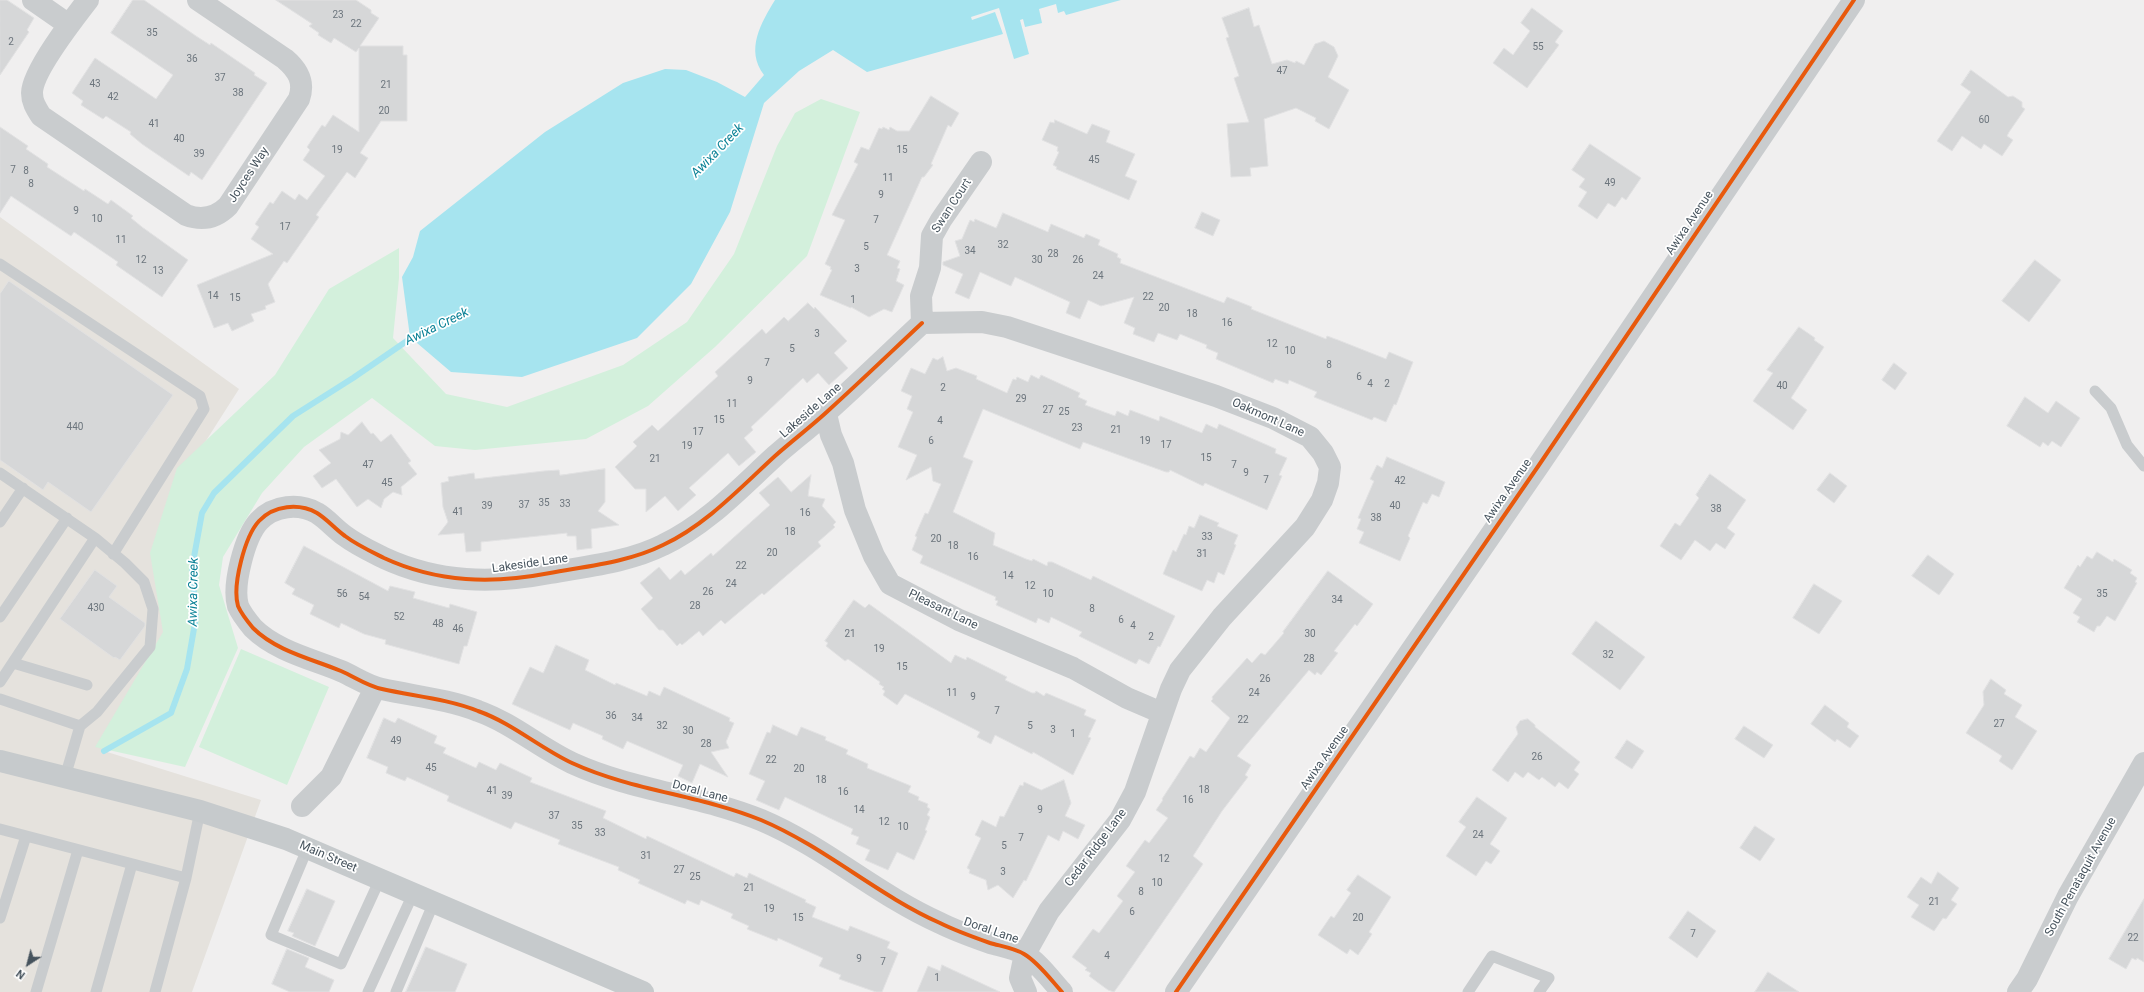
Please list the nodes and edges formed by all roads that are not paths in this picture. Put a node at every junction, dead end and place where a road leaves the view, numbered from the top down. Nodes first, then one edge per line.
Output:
1 (33, 0) edge
2 (88, 0) edge
3 (198, 0) edge
4 (1854, 0) edge
5 (69, 25) junction
6 (981, 162) dead end
7 (0, 264) edge
8 (922, 323) junction
9 (2095, 391) dead end
10 (826, 414) junction
11 (2144, 466) edge
12 (0, 473) edge
13 (23, 488) junction
14 (67, 518) junction
15 (0, 522) edge
16 (95, 538) junction
17 (114, 554) junction
18 (0, 618) edge
19 (13, 663) junction
20 (0, 682) edge
21 (87, 685) dead end
22 (375, 688) junction
23 (0, 699) edge
24 (1162, 714) junction
25 (80, 726) junction
26 (0, 761) edge
27 (2144, 763) edge
28 (65, 777) junction
29 (302, 806) dead end
30 (200, 811) junction
31 (0, 829) edge
32 (26, 836) junction
33 (308, 848) junction
34 (78, 850) junction
35 (132, 864) junction
36 (186, 878) junction
37 (380, 879) junction
38 (413, 894) junction
39 (434, 902) junction
40 (0, 918) edge
41 (1025, 954) junction
42 (640, 991) edge
43 (36, 992) edge
44 (96, 992) edge
45 (155, 992) edge
46 (368, 992) edge
47 (396, 992) edge
48 (1026, 992) edge
49 (1062, 992) edge
50 (1176, 992) edge
51 (1468, 992) edge
52 (1539, 992) edge
53 (2018, 992) edge

1 - 5 street
2 - 5 street, Joyces Way
3 - 5 street, Joyces Way
4 - 50 street, Awixa Avenue
6 - 8 street, Swan Court
7 - 17 lane
8 - 10 street, Lakeside Lane
8 - 24 street, Oakmont Lane
9 - 11 lane
10 - 22 street, Lakeside Lane
10 - 24 street, Pleasant Lane
12 - 13 lane
13 - 14 lane
13 - 15 lane
14 - 16 lane
14 - 18 lane
16 - 17 lane
16 - 19 lane
17 - 25 lane
19 - 20 lane
19 - 21 lane
22 - 29 street
22 - 41 street, Doral Lane
23 - 25 lane
24 - 41 street, Cedar Ridge Lane
25 - 28 lane
26 - 28 main road, Main Street
27 - 53 street, South Penataquit Avenue
28 - 30 main road, Main Street
30 - 33 main road, Main Street
30 - 36 lane
31 - 32 lane
32 - 34 lane
32 - 40 lane
33 - 37 main road, Main Street
33 - 37 lane
34 - 35 lane
34 - 43 lane
35 - 36 lane
35 - 44 lane
36 - 45 lane
37 - 38 main road, Main Street
38 - 39 main road, Main Street
38 - 46 lane
39 - 42 main road, Main Street
39 - 47 lane
41 - 48 street, Doral Lane
41 - 49 street, Doral Lane
51 - 52 lane

